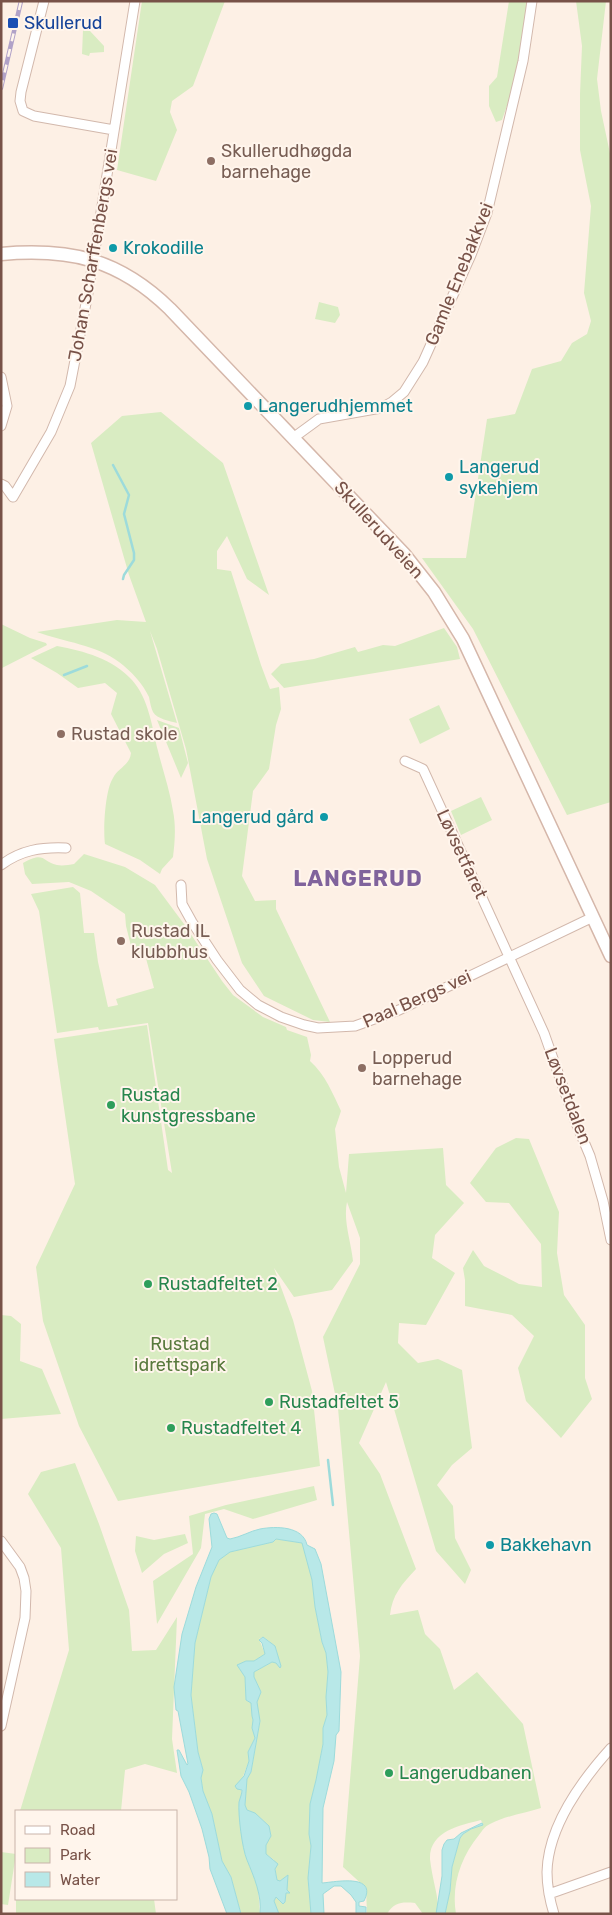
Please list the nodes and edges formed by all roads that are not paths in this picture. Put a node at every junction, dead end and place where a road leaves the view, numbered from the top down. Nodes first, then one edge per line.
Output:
1 (44, 1) edge
2 (134, 1) edge
3 (532, 1) edge
4 (114, 130) junction
5 (1, 254) edge
6 (94, 260) junction
7 (1, 377) edge
8 (1, 426) edge
9 (293, 438) junction
10 (1, 484) edge
11 (405, 761) dead end
12 (66, 848) dead end
13 (1, 865) edge
14 (181, 886) dead end
15 (593, 917) junction
16 (611, 956) edge
17 (510, 957) junction
18 (611, 1240) edge
19 (1, 1541) edge
20 (1, 1726) edge
21 (611, 1748) edge
22 (611, 1872) edge
23 (550, 1894) junction
24 (554, 1914) edge

1 - 4 street
2 - 4 street, Johan Scharffenbergs vei
3 - 9 street, Gamle Enebakkvei
4 - 6 street, Johan Scharffenbergs vei
5 - 6 main road, Skullerudveien
6 - 9 main road, Skullerudveien
6 - 10 street, Johan Scharffenbergs vei
7 - 8 street
9 - 15 main road, Skullerudveien
11 - 17 street, Løvsetfaret
12 - 13 street
14 - 17 street, Paal Bergs vei
15 - 16 main road, Skullerudveien
15 - 17 street, Paal Bergs vei
17 - 18 street, Løvsetdalen
19 - 20 street
21 - 23 street
22 - 23 street
23 - 24 street

